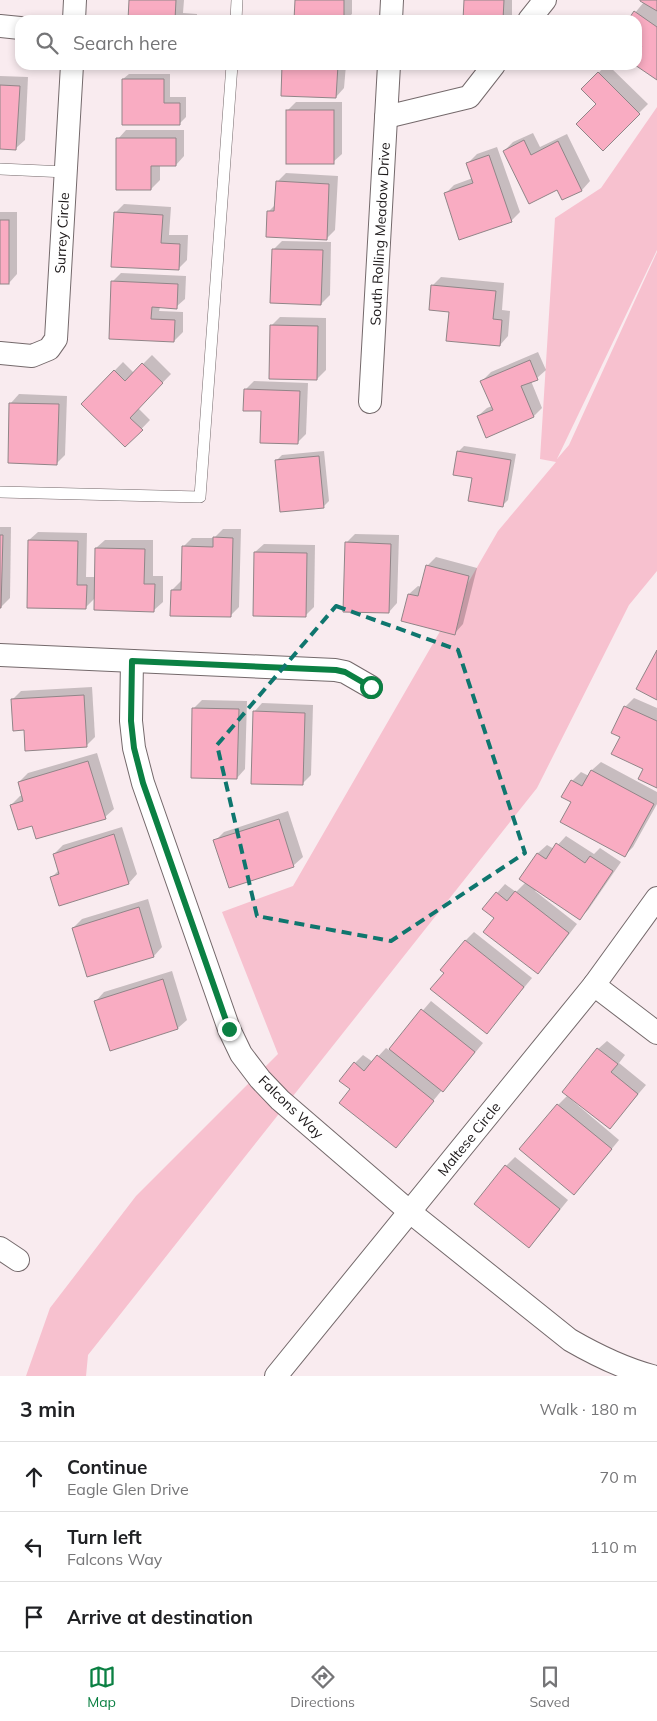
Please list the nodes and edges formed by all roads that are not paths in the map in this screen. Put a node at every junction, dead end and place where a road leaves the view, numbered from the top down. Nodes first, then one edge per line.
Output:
1 (75, 0) edge
2 (237, 0) edge
3 (392, 0) edge
4 (545, 0) edge
5 (74, 15) edge
6 (236, 15) edge
7 (391, 15) edge
8 (534, 15) edge
9 (0, 26) edge
10 (15, 28) edge
11 (72, 70) edge
12 (232, 70) edge
13 (389, 70) edge
14 (490, 70) edge
15 (386, 117) junction
16 (0, 168) edge
17 (66, 172) junction
18 (0, 353) edge
19 (370, 402) dead end
20 (0, 492) edge
21 (0, 656) edge
22 (132, 661) junction
23 (371, 687) dead end
24 (657, 898) edge
25 (594, 985) junction
26 (657, 1033) edge
27 (410, 1212) junction
28 (276, 1376) edge
29 (652, 1376) edge

1 - 5 street
2 - 6 lane
3 - 7 street
4 - 8 street
9 - 10 street
11 - 17 street, Surrey Circle
12 - 20 lane
13 - 15 street, South Rolling Meadow Drive
14 - 15 street
15 - 19 street, South Rolling Meadow Drive
16 - 17 lane
17 - 18 street, Surrey Circle
21 - 22 street
22 - 23 street
22 - 27 street, Falcons Way
24 - 25 street, Maltese Circle
25 - 26 street
25 - 27 street, Maltese Circle
27 - 28 street, Maltese Circle
27 - 29 street, Falcons Way

